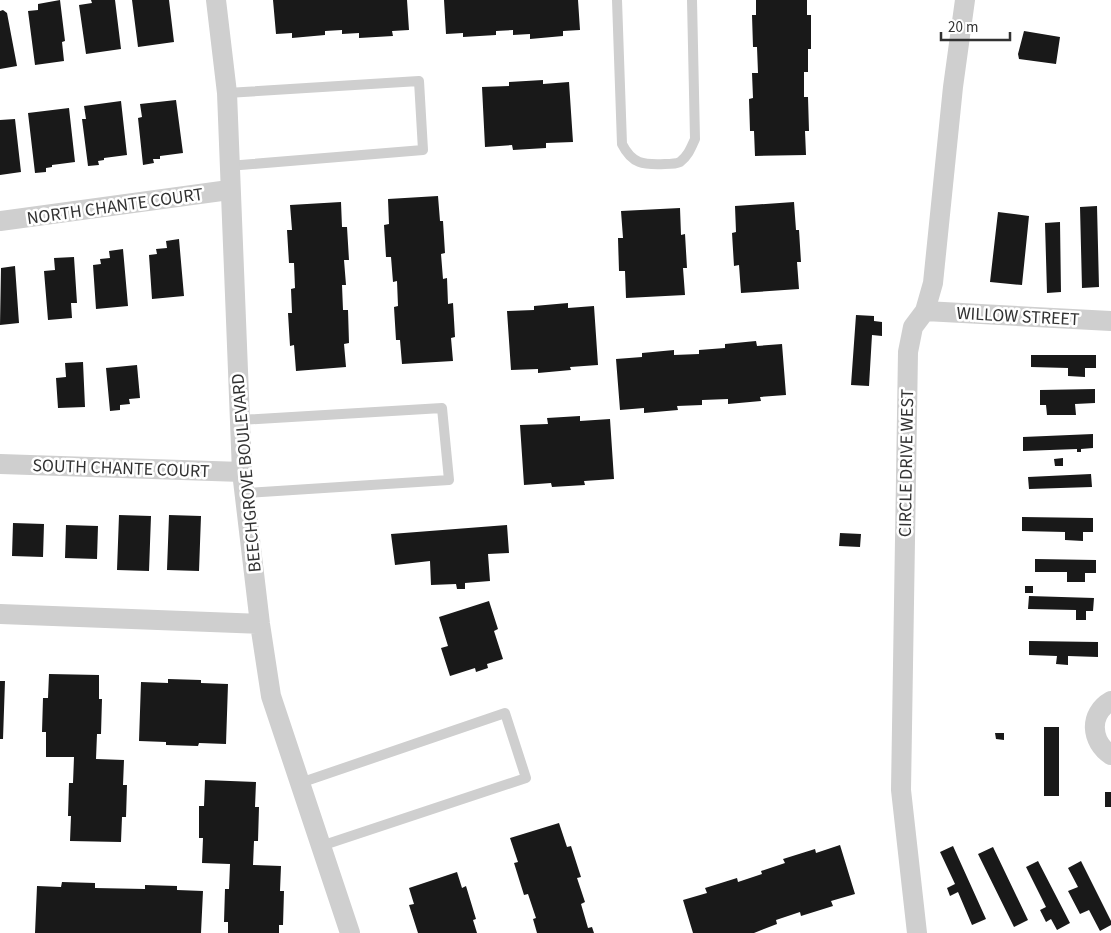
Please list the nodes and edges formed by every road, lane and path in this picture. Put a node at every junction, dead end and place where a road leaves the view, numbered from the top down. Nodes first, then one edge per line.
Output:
1 (216, 0) edge
2 (617, 0) edge
3 (692, 0) edge
4 (965, 0) edge
5 (226, 93) junction
6 (228, 166) junction
7 (229, 190) junction
8 (0, 221) edge
9 (925, 311) junction
10 (1111, 321) edge
11 (240, 420) junction
12 (0, 464) edge
13 (242, 472) junction
14 (245, 492) junction
15 (0, 614) edge
16 (260, 624) junction
17 (1111, 701) edge
18 (1111, 755) edge
19 (300, 783) junction
20 (322, 846) junction
21 (350, 933) edge
22 (917, 933) edge

1 - 5 street, BEECHGROVE BOULEVARD
2 - 3 lane
4 - 9 street, CIRCLE DRIVE WEST
5 - 6 street, BEECHGROVE BOULEVARD
5 - 6 lane
6 - 7 street, BEECHGROVE BOULEVARD
7 - 8 street, NORTH CHANTE COURT
7 - 11 street, BEECHGROVE BOULEVARD
9 - 10 street, WILLOW STREET
9 - 22 street, CIRCLE DRIVE WEST
11 - 13 street, BEECHGROVE BOULEVARD
11 - 14 lane
12 - 13 street, SOUTH CHANTE COURT
13 - 14 street, BEECHGROVE BOULEVARD
14 - 16 street, BEECHGROVE BOULEVARD
15 - 16 street
16 - 19 street, BEECHGROVE BOULEVARD
17 - 18 street
19 - 20 street, BEECHGROVE BOULEVARD
19 - 20 lane
20 - 21 street, BEECHGROVE BOULEVARD

